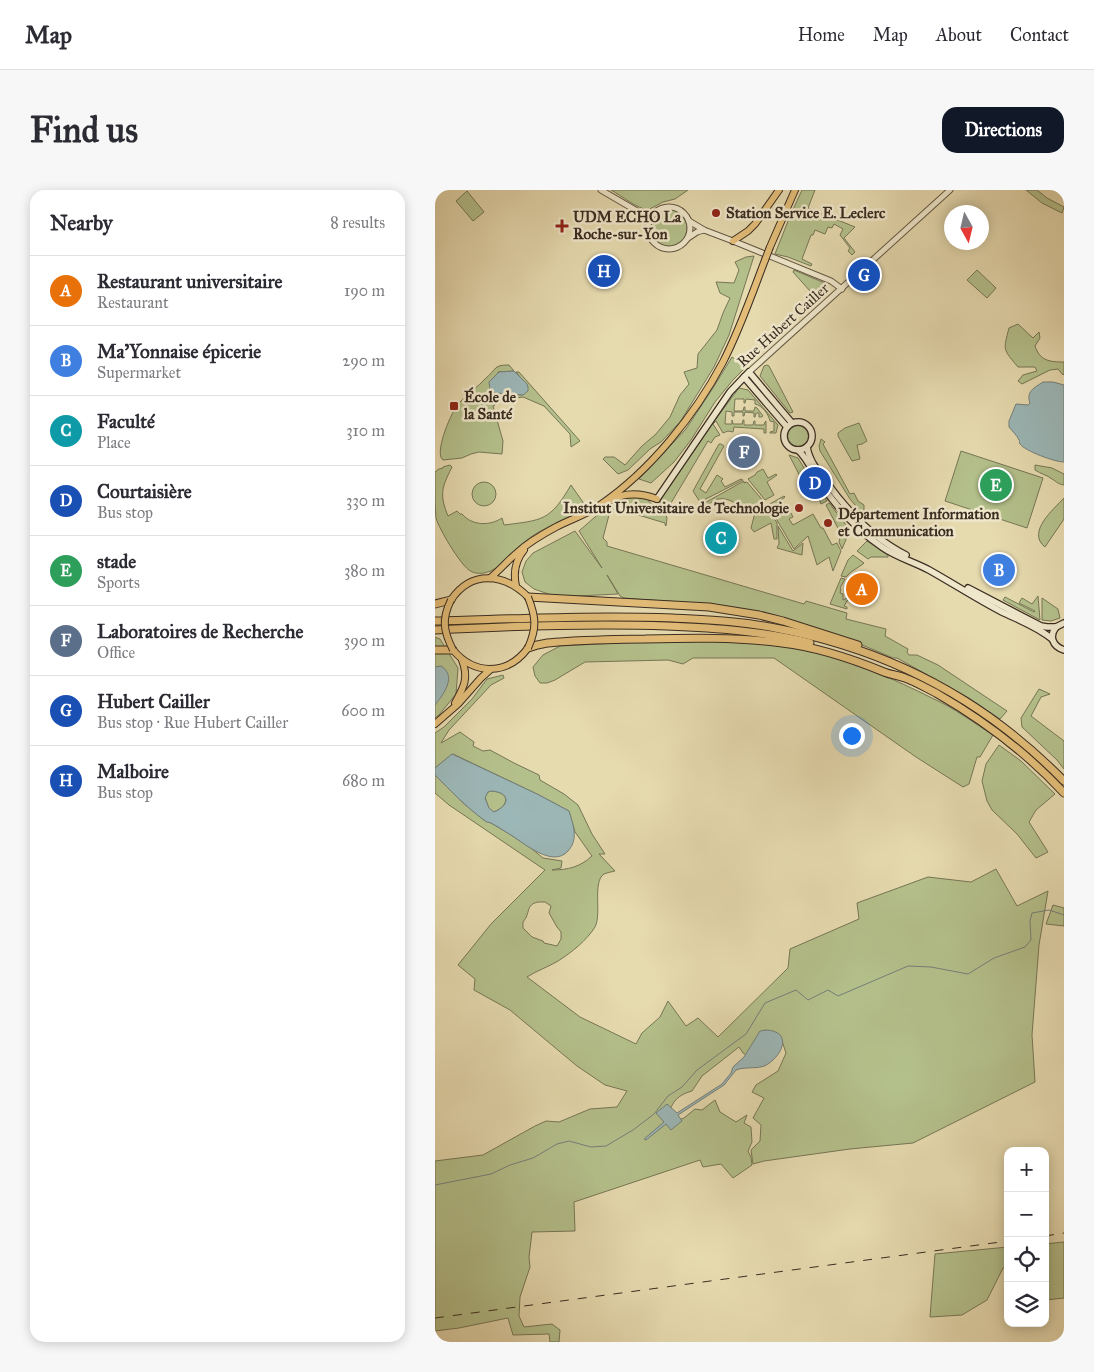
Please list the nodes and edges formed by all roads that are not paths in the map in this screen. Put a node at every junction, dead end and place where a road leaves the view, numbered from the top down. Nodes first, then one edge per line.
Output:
1 (601, 190) edge
2 (779, 190) edge
3 (795, 190) edge
4 (951, 190) edge
5 (649, 218) junction
6 (689, 221) junction
7 (704, 230) junction
8 (687, 238) junction
9 (733, 240) junction
10 (842, 289) junction
11 (747, 374) junction
12 (789, 425) junction
13 (807, 446) junction
14 (798, 450) junction
15 (657, 499) joint
16 (601, 505) junction
17 (533, 541) junction
18 (490, 578) junction
19 (516, 586) junction
20 (528, 597) junction
21 (451, 600) junction
22 (984, 602) junction
23 (435, 604) edge
24 (1015, 613) junction
25 (435, 621) edge
26 (1064, 623) edge
27 (479, 624) junction
28 (1056, 626) junction
29 (435, 630) edge
30 (1052, 639) junction
31 (528, 648) junction
32 (435, 650) edge
33 (453, 650) junction
34 (1064, 650) edge
35 (868, 652) junction
36 (462, 660) junction
37 (491, 669) junction
38 (904, 677) junction
39 (452, 708) junction
40 (435, 724) edge
41 (1064, 781) edge
42 (1064, 793) edge

1 - 5 street
2 - 9 main road
3 - 16 main road, bridge
4 - 10 street, Rue Hubert Cailler
5 - 6 street
5 - 8 street
6 - 7 street
6 - 8 street
7 - 8 street
7 - 9 street
9 - 10 street
10 - 11 street, Rue Hubert Cailler
11 - 12 main road
11 - 15 main road, Rue Hubert Cailler
12 - 13 main road
12 - 14 main road
13 - 14 main road
13 - 24 main road
14 - 22 main road
15 - 16 main road
16 - 17 main road
17 - 18 main road
17 - 19 main road
18 - 19 main road
18 - 21 main road
19 - 20 main road
20 - 31 main road, bridge
20 - 35 highway
21 - 23 highway
21 - 33 main road, bridge
22 - 24 street
22 - 30 main road
24 - 28 main road
25 - 27 highway
26 - 28 main road
27 - 29 highway
27 - 35 highway
27 - 38 highway
28 - 30 main road
30 - 34 main road
31 - 37 main road
31 - 38 highway
32 - 33 highway
33 - 36 main road
35 - 41 highway
36 - 37 main road
36 - 39 main road
37 - 39 main road
38 - 42 highway
39 - 40 main road

